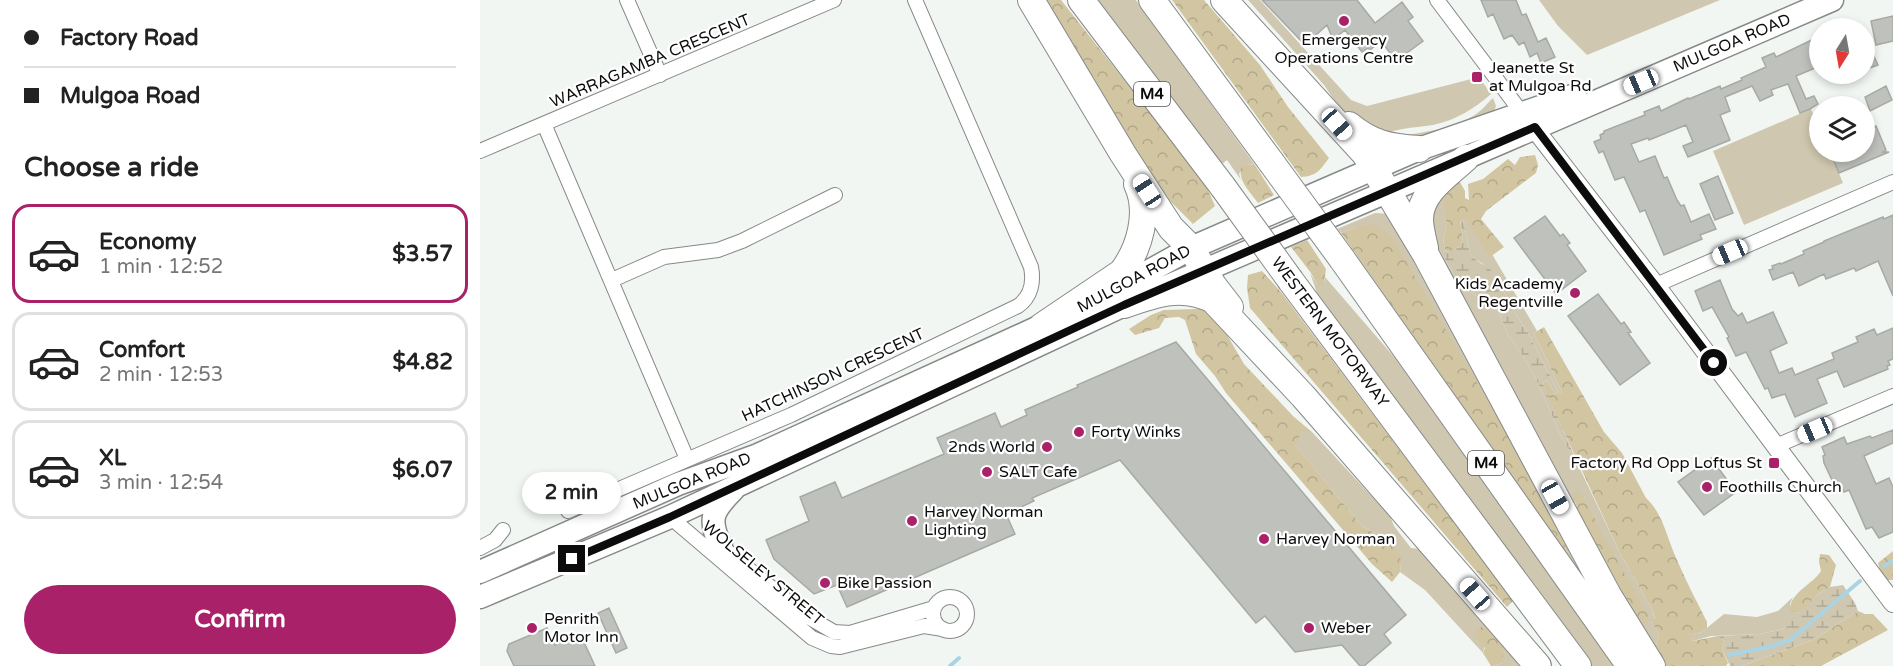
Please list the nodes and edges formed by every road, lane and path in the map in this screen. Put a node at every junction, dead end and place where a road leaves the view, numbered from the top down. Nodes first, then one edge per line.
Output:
1 (627, 0) edge
2 (834, 0) edge
3 (915, 0) edge
4 (1031, 0) edge
5 (1081, 0) edge
6 (1152, 0) edge
7 (1224, 0) edge
8 (1437, 0) edge
9 (1794, 0) edge
10 (1832, 0) edge
11 (660, 75) junction
12 (1309, 93) junction
13 (1529, 120) junction
14 (544, 124) junction
15 (1419, 149) junction
16 (480, 152) edge
17 (1123, 154) junction
18 (1466, 158) junction
19 (1373, 169) junction
20 (1893, 182) edge
21 (1386, 191) junction
22 (835, 195) dead end
23 (1191, 248) junction
24 (1426, 255) junction
25 (1204, 271) junction
26 (612, 280) junction
27 (1656, 285) junction
28 (1124, 305) junction
29 (1042, 326) junction
30 (1266, 354) junction
31 (1893, 396) edge
32 (1776, 446) junction
33 (687, 459) junction
34 (741, 482) junction
35 (678, 484) junction
36 (568, 511) dead end
37 (670, 517) junction
38 (504, 530) dead end
39 (721, 546) joint
40 (480, 548) edge
41 (480, 572) edge
42 (480, 597) edge
43 (1893, 603) edge
44 (934, 608) junction
45 (943, 629) junction
46 (1538, 666) edge
47 (1578, 666) edge
48 (1630, 666) edge
49 (1652, 666) edge

1 - 11 street
2 - 11 street, WARRAGAMBA CRESCENT
3 - 33 street, HATCHINSON CRESCENT
4 - 17 highway
5 - 47 highway, WESTERN MOTORWAY / M4, bridge
6 - 48 highway, M4, bridge
7 - 12 highway, M4
8 - 13 street
9 - 13 main road, MULGOA ROAD
10 - 13 main road, MULGOA ROAD
11 - 14 street, WARRAGAMBA CRESCENT
12 - 15 highway
12 - 19 highway, M4
13 - 15 main road, MULGOA ROAD
13 - 18 main road, MULGOA ROAD
13 - 27 street
14 - 16 street, WARRAGAMBA CRESCENT
14 - 26 street
15 - 19 main road, MULGOA ROAD
17 - 23 highway
17 - 29 highway
18 - 21 main road, MULGOA ROAD
18 - 24 highway, M4
19 - 21 highway, M4
19 - 23 main road, MULGOA ROAD
20 - 27 street
21 - 24 highway, M4
21 - 25 main road, MULGOA ROAD
22 - 26 street
23 - 25 highway
23 - 29 main road, MULGOA ROAD
24 - 49 highway, M4
25 - 28 main road, MULGOA ROAD
25 - 30 highway
26 - 33 street
27 - 32 street
28 - 30 highway
28 - 34 main road, MULGOA ROAD
29 - 35 main road, MULGOA ROAD
30 - 46 highway
31 - 32 street
32 - 43 street
33 - 36 street, HATCHINSON CRESCENT
34 - 37 main road, MULGOA ROAD
34 - 39 main road
35 - 37 main road
35 - 41 main road, MULGOA ROAD
37 - 42 main road, MULGOA ROAD
37 - 45 street, WOLSELEY STREET
38 - 40 street
39 - 44 street, WOLSELEY STREET
44 - 45 street
44 - 45 street

